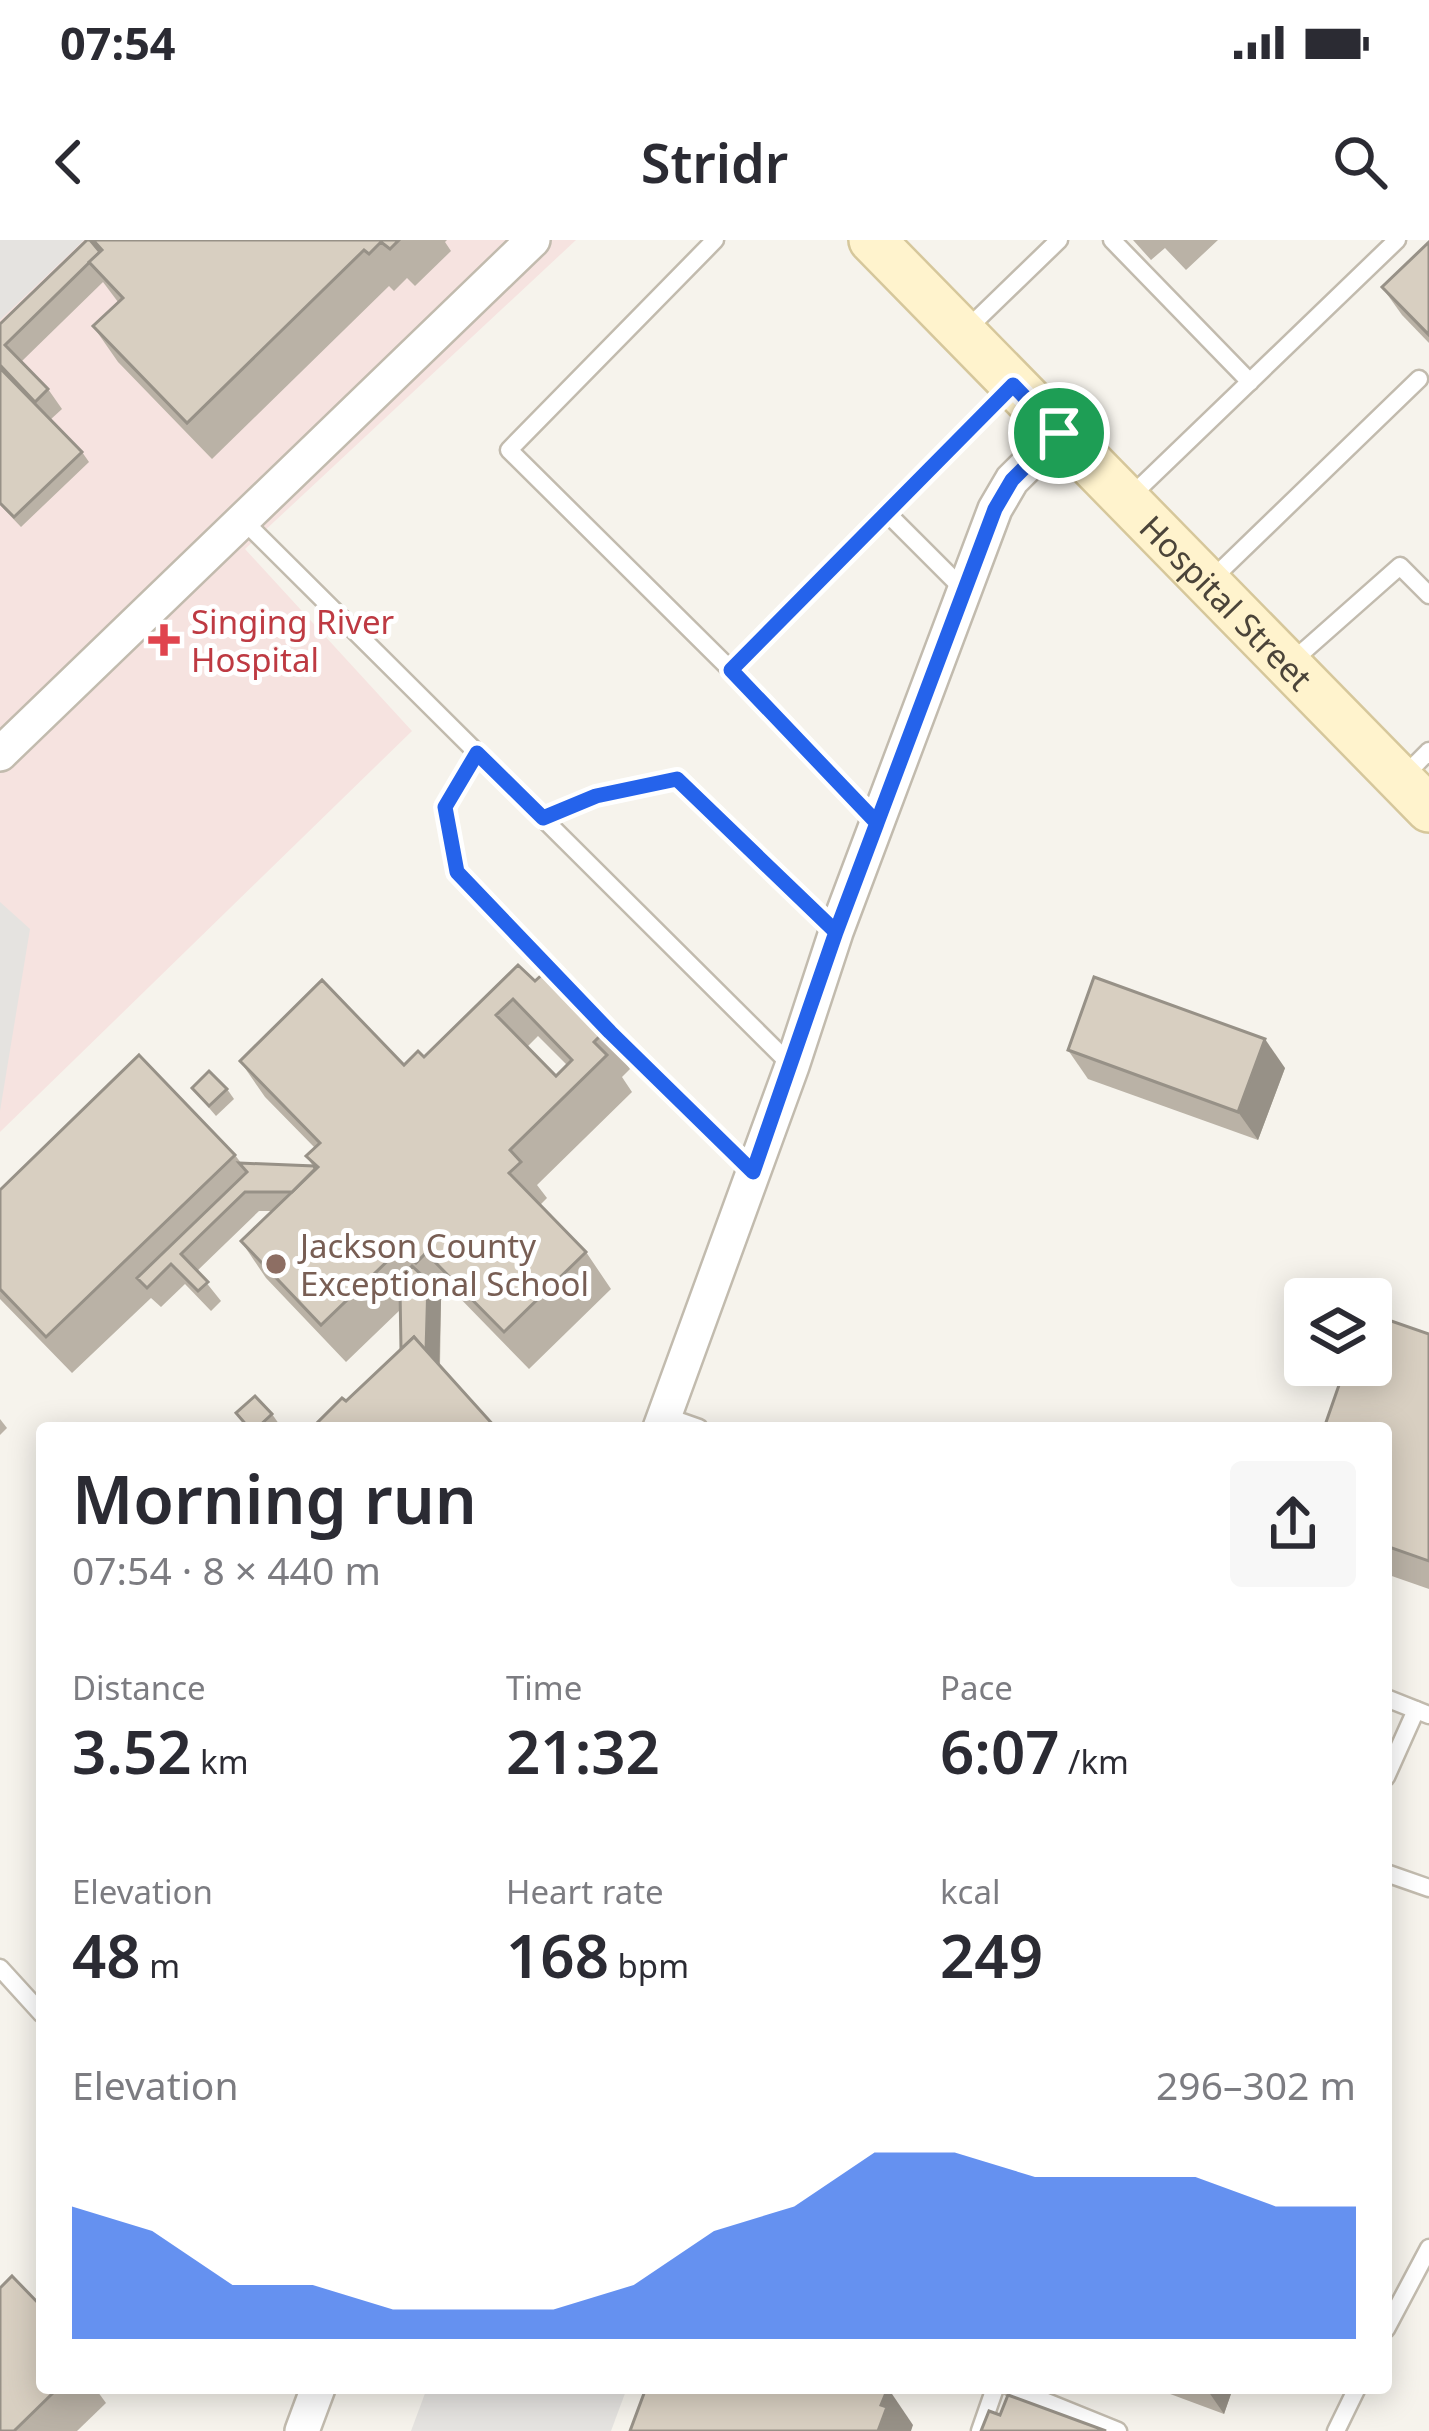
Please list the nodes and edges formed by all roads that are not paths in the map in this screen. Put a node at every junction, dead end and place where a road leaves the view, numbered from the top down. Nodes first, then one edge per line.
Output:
1 (533, 240) edge
2 (715, 240) edge
3 (872, 240) edge
4 (1059, 240) edge
5 (1112, 240) edge
6 (1397, 240) edge
7 (962, 333) junction
8 (1419, 380) dead end
9 (1250, 382) junction
10 (1013, 385) junction
11 (1059, 433) junction
12 (1126, 500) junction
13 (887, 513) junction
14 (242, 519) junction
15 (1208, 584) junction
16 (965, 590) junction
17 (1429, 596) edge
18 (1288, 665) junction
19 (731, 670) junction
20 (477, 753) junction
21 (0, 754) edge
22 (1419, 780) edge
23 (543, 818) junction
24 (877, 823) junction
25 (836, 932) junction
26 (792, 1066) junction
27 (753, 1172) junction
28 (662, 1422) edge
29 (1392, 1700) edge
30 (1423, 1713) edge
31 (1392, 1767) edge
32 (1392, 1875) edge
33 (1429, 1888) edge
34 (0, 1968) edge
35 (36, 2007) edge
36 (1429, 2248) edge
37 (1392, 2318) edge
38 (316, 2394) edge
39 (992, 2394) edge
40 (1354, 2394) edge
41 (1048, 2395) edge
42 (302, 2431) edge
43 (980, 2431) edge
44 (1118, 2431) edge
45 (1336, 2431) edge

1 - 14 street
2 - 19 lane
3 - 7 street, Hospital Street
4 - 7 lane
5 - 9 lane
6 - 9 lane
7 - 10 street, Hospital Street
8 - 15 lane
9 - 12 lane
10 - 11 street, Hospital Street
10 - 13 lane
11 - 12 street, Hospital Street
11 - 16 street
12 - 15 street, Hospital Street
13 - 16 lane
13 - 19 lane
14 - 20 lane
14 - 21 street
15 - 18 street, Hospital Street
16 - 24 street
17 - 18 lane
18 - 22 street, Hospital Street
19 - 24 lane
20 - 23 lane
20 - 27 lane
23 - 25 lane
23 - 26 lane
24 - 25 street
25 - 26 street
26 - 27 street
27 - 28 street
29 - 30 lane
30 - 31 lane
32 - 33 lane
34 - 35 lane
36 - 37 lane
38 - 42 street
39 - 43 lane
40 - 45 lane
41 - 44 lane

